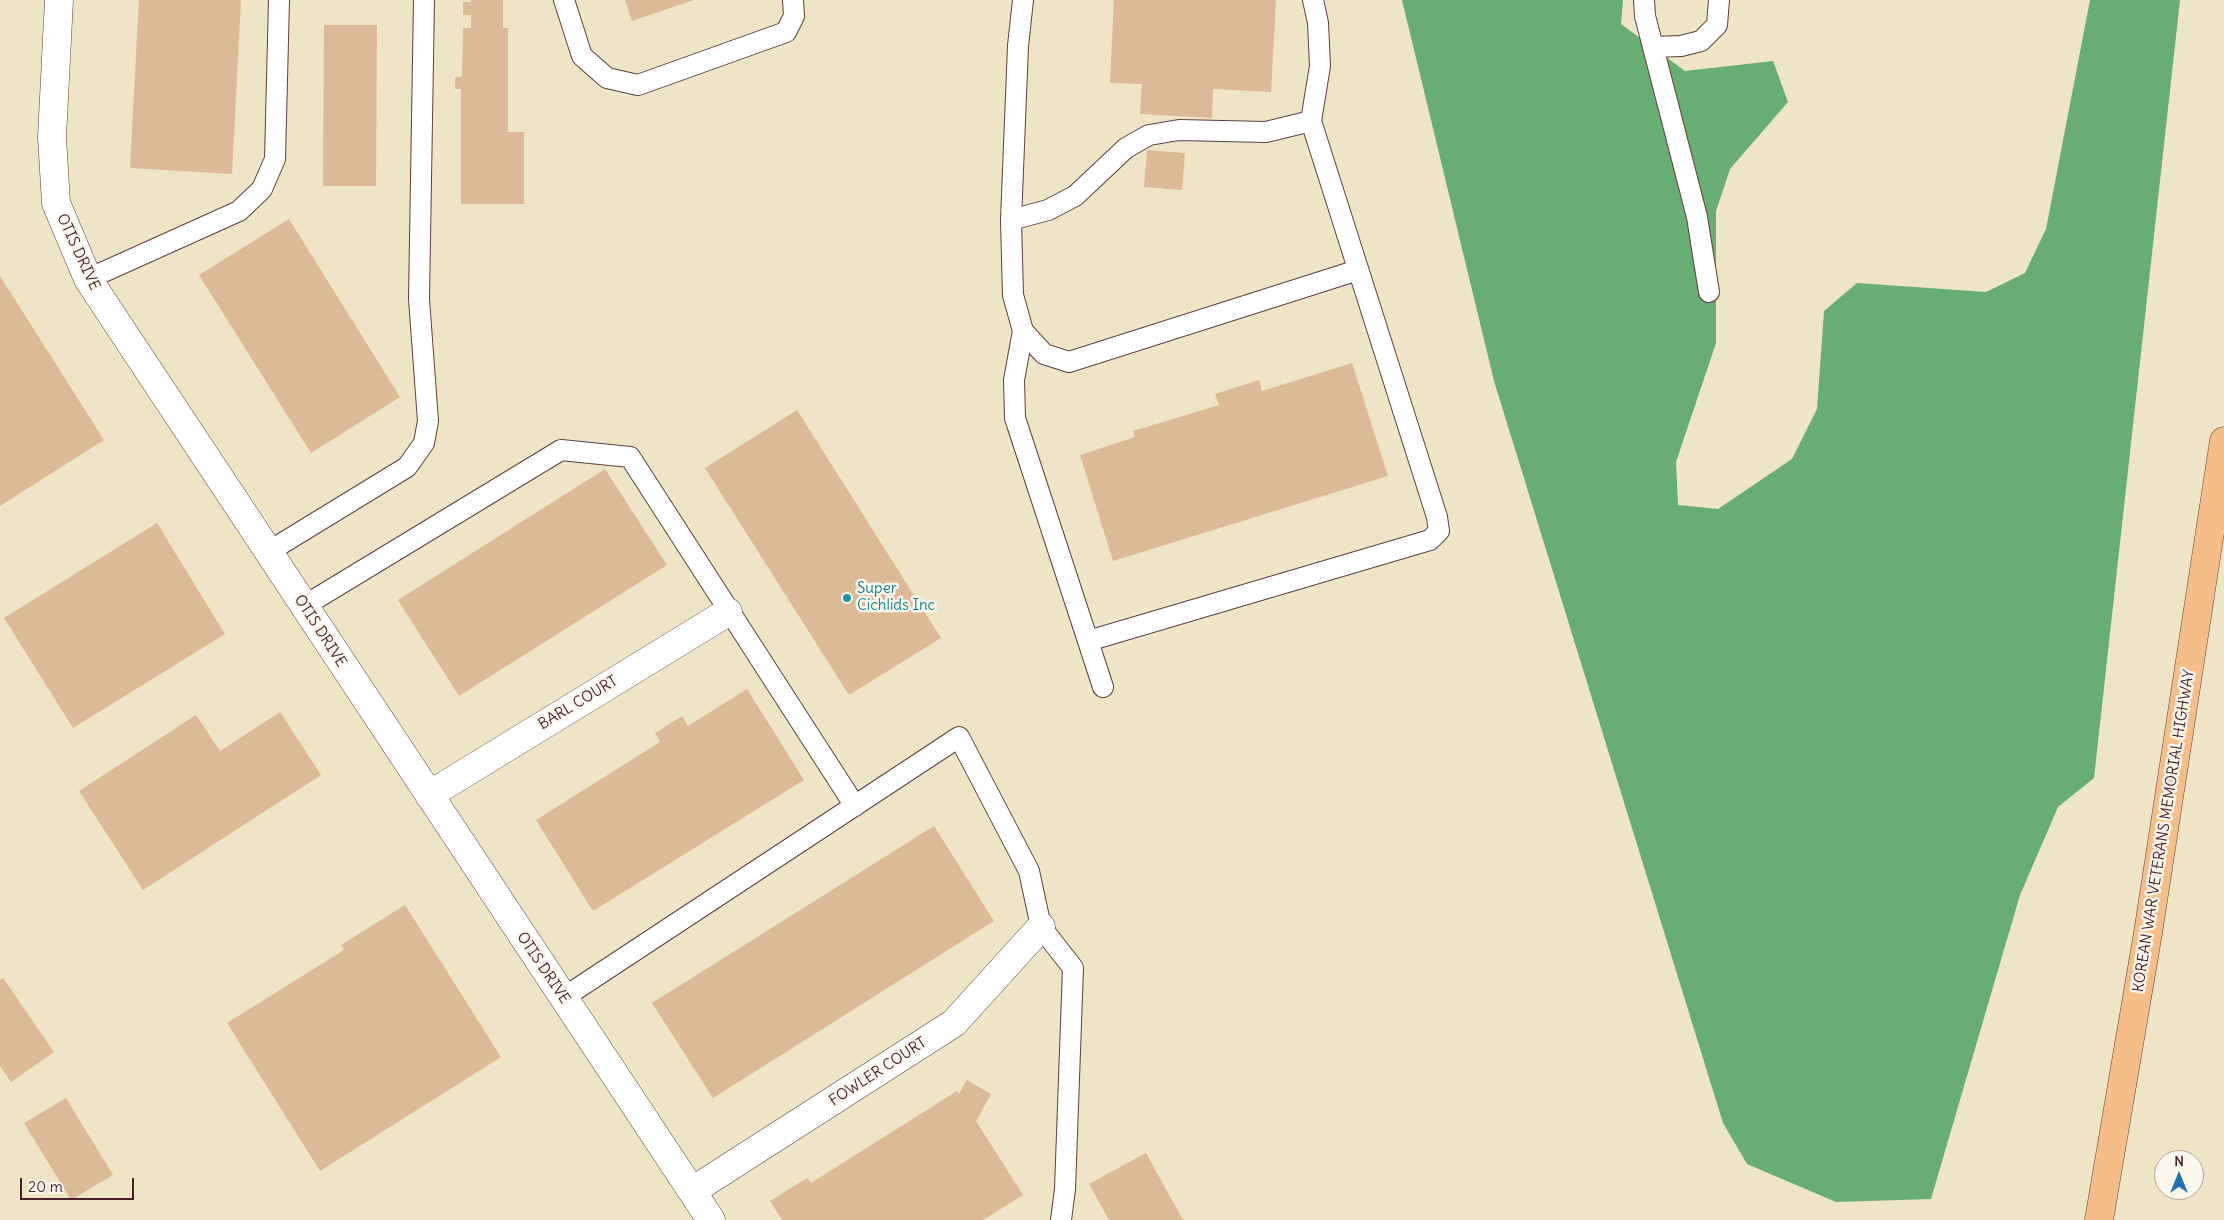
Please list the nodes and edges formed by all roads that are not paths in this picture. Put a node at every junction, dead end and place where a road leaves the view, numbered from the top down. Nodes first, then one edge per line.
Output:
1 (59, 0) edge
2 (279, 0) edge
3 (424, 0) edge
4 (564, 0) edge
5 (792, 0) edge
6 (1023, 0) edge
7 (1313, 0) edge
8 (1644, 0) edge
9 (1719, 0) edge
10 (1653, 47) junction
11 (1311, 121) junction
12 (1011, 220) junction
13 (1358, 270) junction
14 (88, 279) junction
15 (1709, 292) dead end
16 (1024, 331) junction
17 (2224, 441) edge
18 (268, 552) junction
19 (304, 606) junction
20 (728, 612) junction
21 (1088, 641) junction
22 (1103, 687) dead end
23 (428, 794) junction
24 (855, 806) junction
25 (1041, 927) junction
26 (563, 998) junction
27 (692, 1191) junction
28 (711, 1220) edge
29 (1061, 1220) edge
30 (2099, 1220) edge

1 - 14 street, OTIS DRIVE
2 - 14 lane
3 - 18 lane
4 - 5 lane
6 - 12 lane
7 - 11 lane
8 - 10 lane
9 - 10 lane
10 - 15 lane
11 - 12 lane
11 - 13 lane
12 - 16 lane
13 - 16 lane
13 - 21 lane
14 - 18 street, OTIS DRIVE
16 - 21 lane
17 - 30 highway, KOREAN WAR VETERANS MEMORIAL HIGHWAY
18 - 19 street, OTIS DRIVE
19 - 20 lane
19 - 23 street, OTIS DRIVE
20 - 23 street, BARL COURT
20 - 24 lane
21 - 22 lane
23 - 26 street, OTIS DRIVE
24 - 25 lane
24 - 26 lane
25 - 27 street, FOWLER COURT
25 - 29 lane
26 - 27 street, OTIS DRIVE
27 - 28 street, OTIS DRIVE

